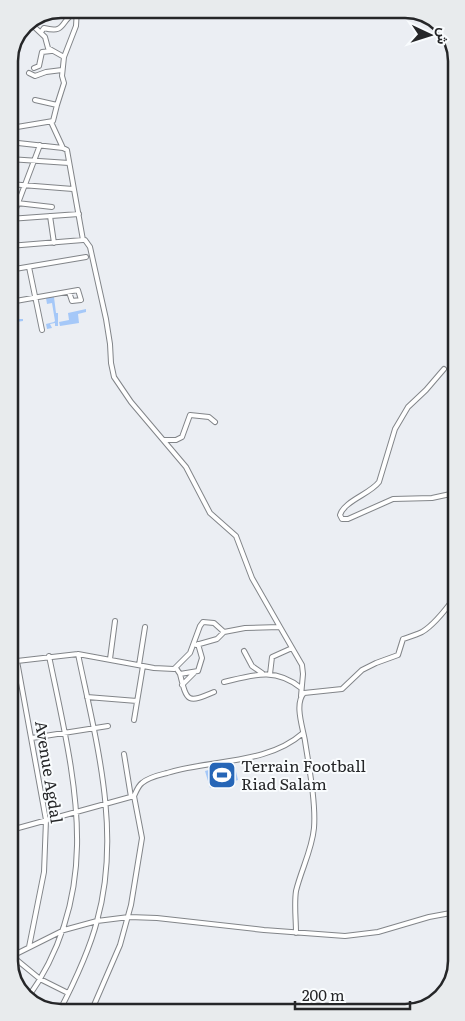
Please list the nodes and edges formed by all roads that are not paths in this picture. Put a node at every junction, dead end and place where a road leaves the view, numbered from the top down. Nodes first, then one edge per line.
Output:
1 (67, 18) edge
2 (76, 18) edge
3 (34, 26) edge
4 (41, 32) junction
5 (51, 51) junction
6 (64, 57) junction
7 (34, 68) dead end
8 (62, 70) junction
9 (29, 73) dead end
10 (35, 100) dead end
11 (56, 105) junction
12 (51, 122) junction
13 (18, 127) edge
14 (18, 143) edge
15 (40, 145) junction
16 (63, 148) junction
17 (18, 159) edge
18 (35, 160) junction
19 (69, 163) junction
20 (18, 185) edge
21 (24, 185) junction
22 (73, 189) junction
23 (18, 200) edge
24 (18, 203) edge
25 (52, 207) dead end
26 (79, 214) junction
27 (50, 216) junction
28 (18, 218) edge
29 (83, 240) junction
30 (54, 243) junction
31 (18, 245) edge
32 (86, 257) dead end
33 (29, 267) junction
34 (18, 269) edge
35 (70, 292) dead end
36 (35, 297) junction
37 (18, 300) edge
38 (42, 330) dead end
39 (444, 369) dead end
40 (215, 422) dead end
41 (163, 440) junction
42 (448, 495) edge
43 (448, 608) edge
44 (115, 621) dead end
45 (145, 627) dead end
46 (280, 627) junction
47 (224, 632) junction
48 (196, 645) junction
49 (292, 648) junction
50 (244, 651) dead end
51 (78, 654) junction
52 (49, 656) junction
53 (110, 659) junction
54 (18, 661) joint
55 (141, 665) junction
56 (176, 668) junction
57 (194, 673) junction
58 (262, 673) junction
59 (180, 674) junction
60 (270, 674) junction
61 (224, 682) dead end
62 (182, 686) junction
63 (301, 688) junction
64 (214, 692) dead end
65 (87, 697) junction
66 (301, 697) junction
67 (137, 701) junction
68 (134, 720) dead end
69 (108, 726) dead end
70 (93, 728) junction
71 (64, 733) junction
72 (303, 733) junction
73 (32, 738) junction
74 (124, 754) dead end
75 (132, 797) junction
76 (106, 805) junction
77 (77, 812) junction
78 (46, 820) junction
79 (18, 828) edge
80 (448, 914) edge
81 (129, 916) junction
82 (97, 921) junction
83 (64, 930) junction
84 (296, 933) junction
85 (29, 947) junction
86 (18, 953) edge
87 (18, 961) edge
88 (40, 980) junction
89 (31, 992) edge
90 (68, 993) junction
91 (63, 1003) edge
92 (95, 1003) edge

1 - 4 street
2 - 6 street
3 - 4 street
4 - 5 street
5 - 6 street
5 - 7 street
6 - 8 street
8 - 9 street
8 - 11 street
10 - 11 street
11 - 12 street
12 - 13 street
12 - 16 street
14 - 15 street
15 - 16 street
15 - 18 street
16 - 19 street
17 - 18 street
18 - 19 street
18 - 21 street
19 - 22 street
20 - 21 street
21 - 22 street
21 - 23 street
22 - 26 street
24 - 25 street
26 - 27 street
26 - 29 street
27 - 28 street
27 - 30 street
29 - 30 street
29 - 41 street
30 - 31 street
32 - 33 street
33 - 34 street
33 - 36 street
35 - 36 street
36 - 37 street
36 - 38 street
39 - 42 street
40 - 41 street
41 - 46 street
43 - 66 street
44 - 53 street
45 - 55 street
46 - 47 street
46 - 49 street
47 - 48 street
47 - 48 street
48 - 56 street
48 - 57 street
49 - 60 street
49 - 63 street
50 - 58 street
51 - 52 street
51 - 53 street
51 - 65 street
52 - 54 street
52 - 71 street
53 - 55 street
54 - 73 street, Avenue Agdal
55 - 56 street
55 - 67 street
56 - 59 street
57 - 59 street
57 - 62 street
58 - 60 street
58 - 61 street
59 - 62 street
60 - 63 street
62 - 64 street
63 - 66 street
65 - 67 street
65 - 70 street
66 - 72 street
67 - 68 street
69 - 70 street
70 - 71 street
70 - 76 street
71 - 73 street
71 - 77 street
72 - 75 street
72 - 84 street
73 - 78 street, Avenue Agdal
74 - 75 street
75 - 76 street
75 - 81 street
76 - 77 street
76 - 82 street
77 - 78 street
77 - 83 street
78 - 79 street
78 - 85 street, Avenue Agdal
80 - 84 street
81 - 82 street
81 - 84 street
81 - 92 street
82 - 83 street
82 - 90 street
83 - 85 street
83 - 88 street
85 - 86 street
87 - 88 street
88 - 89 street
88 - 90 street
90 - 91 street

